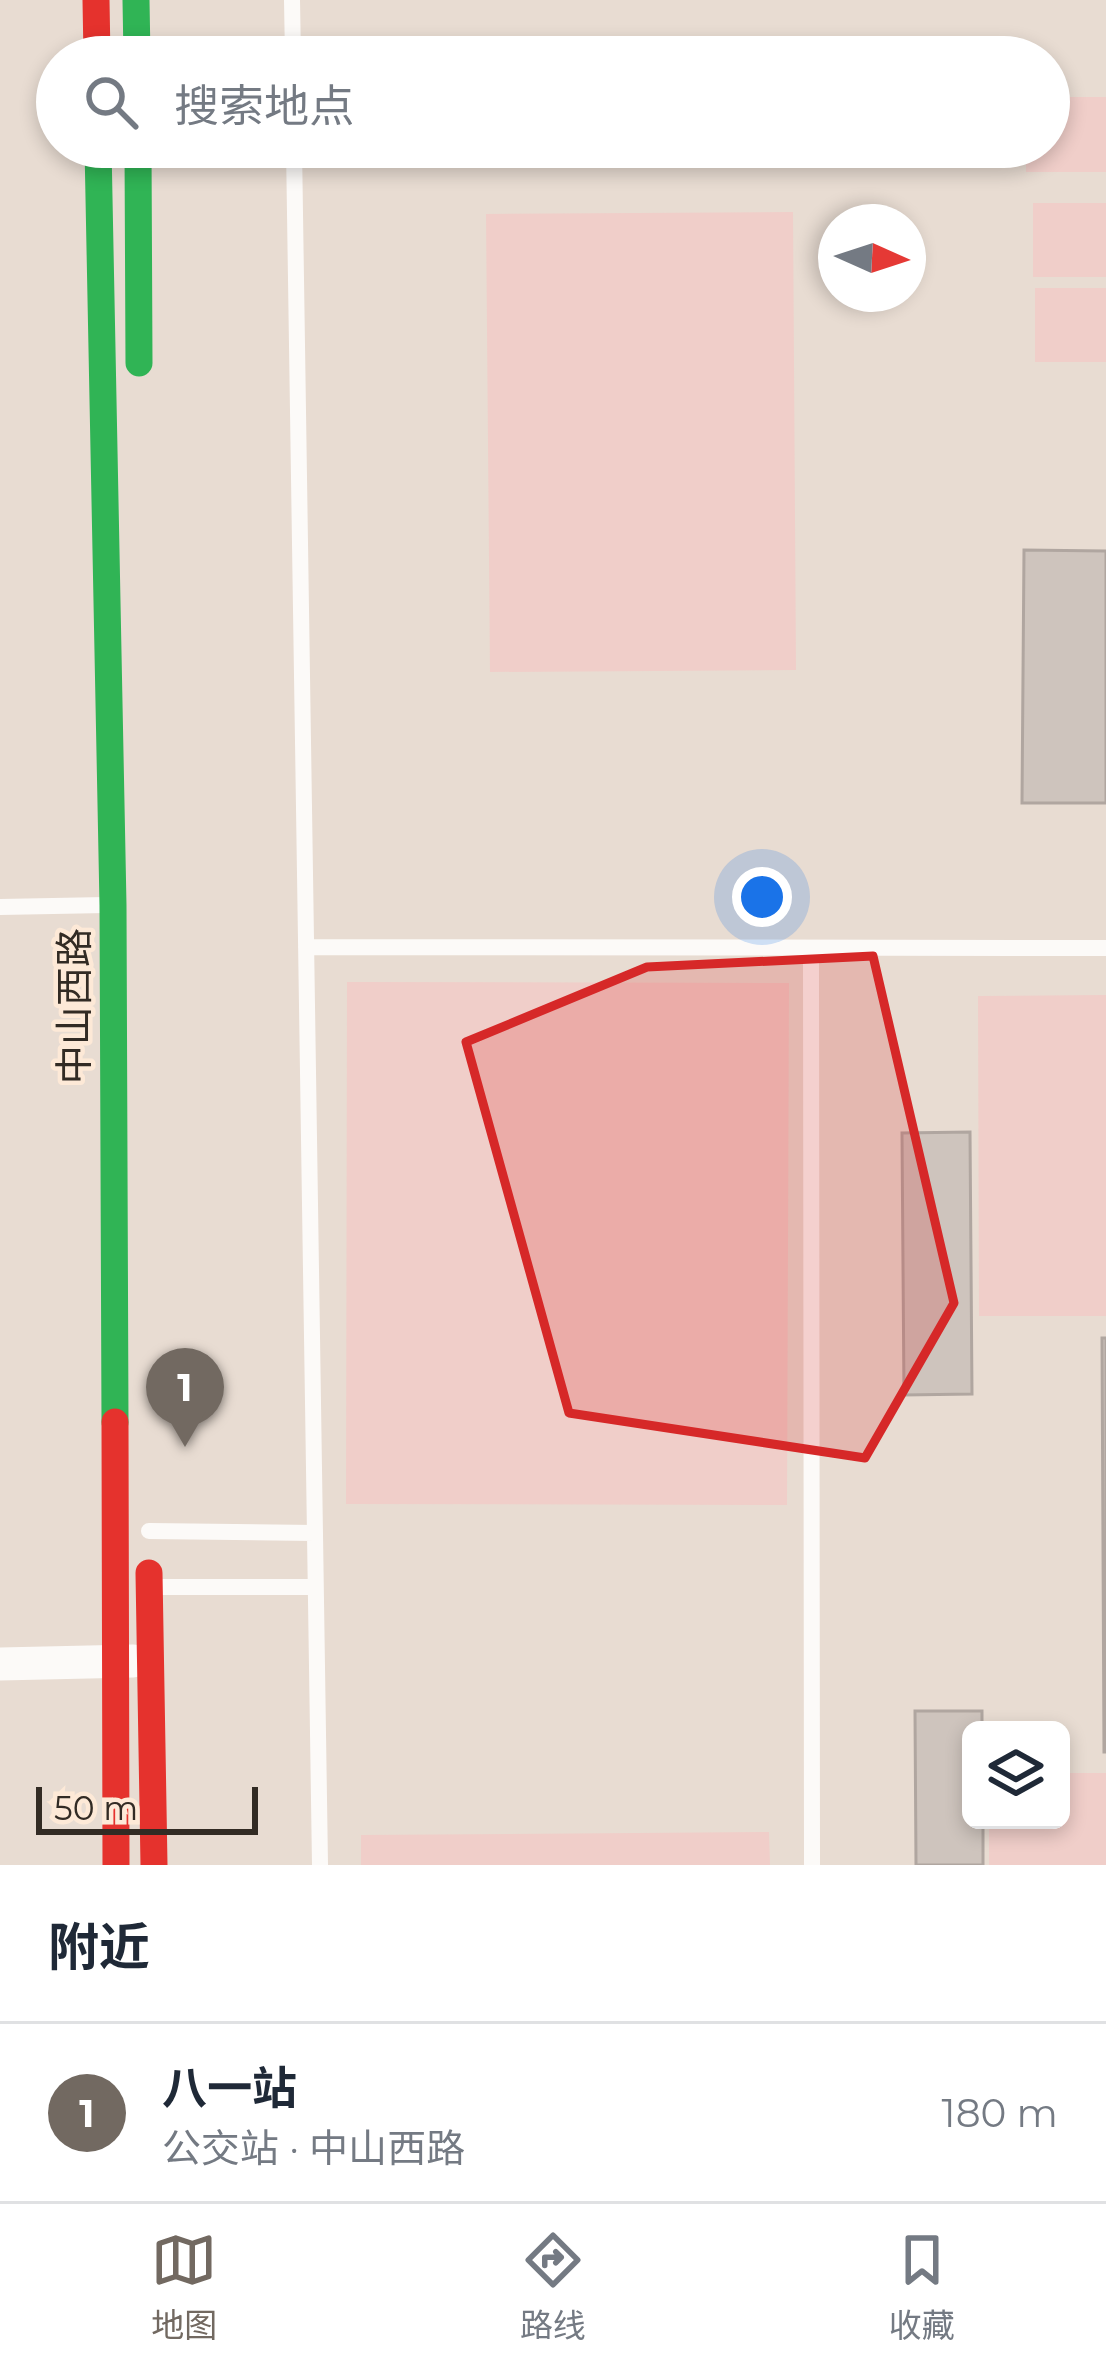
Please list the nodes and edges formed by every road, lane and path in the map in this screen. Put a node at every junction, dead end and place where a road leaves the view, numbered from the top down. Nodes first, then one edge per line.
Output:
1 (95, 0) edge
2 (136, 0) edge
3 (292, 0) edge
4 (96, 36) edge
5 (137, 36) edge
6 (292, 36) edge
7 (98, 168) edge
8 (138, 168) edge
9 (294, 168) edge
10 (140, 386) dead end
11 (112, 905) junction
12 (0, 907) edge
13 (306, 947) junction
14 (811, 948) junction
15 (1106, 949) edge
16 (149, 1519) joint
17 (315, 1533) junction
18 (150, 1587) junction
19 (315, 1587) junction
20 (115, 1661) junction
21 (153, 1661) junction
22 (0, 1664) edge
23 (116, 1865) edge
24 (154, 1865) edge
25 (320, 1865) edge
26 (812, 1865) edge

1 - 4 main road
2 - 5 main road
3 - 6 lane
7 - 11 main road, 中山西路
8 - 10 main road
9 - 13 lane
11 - 12 lane
11 - 20 main road, 中山西路
13 - 14 lane
13 - 17 lane
14 - 15 lane
14 - 26 lane
16 - 17 lane
16 - 18 main road
17 - 19 lane
18 - 19 lane
18 - 21 main road
19 - 25 lane
20 - 21 street
20 - 22 street
20 - 23 main road, 中山西路
21 - 24 main road

